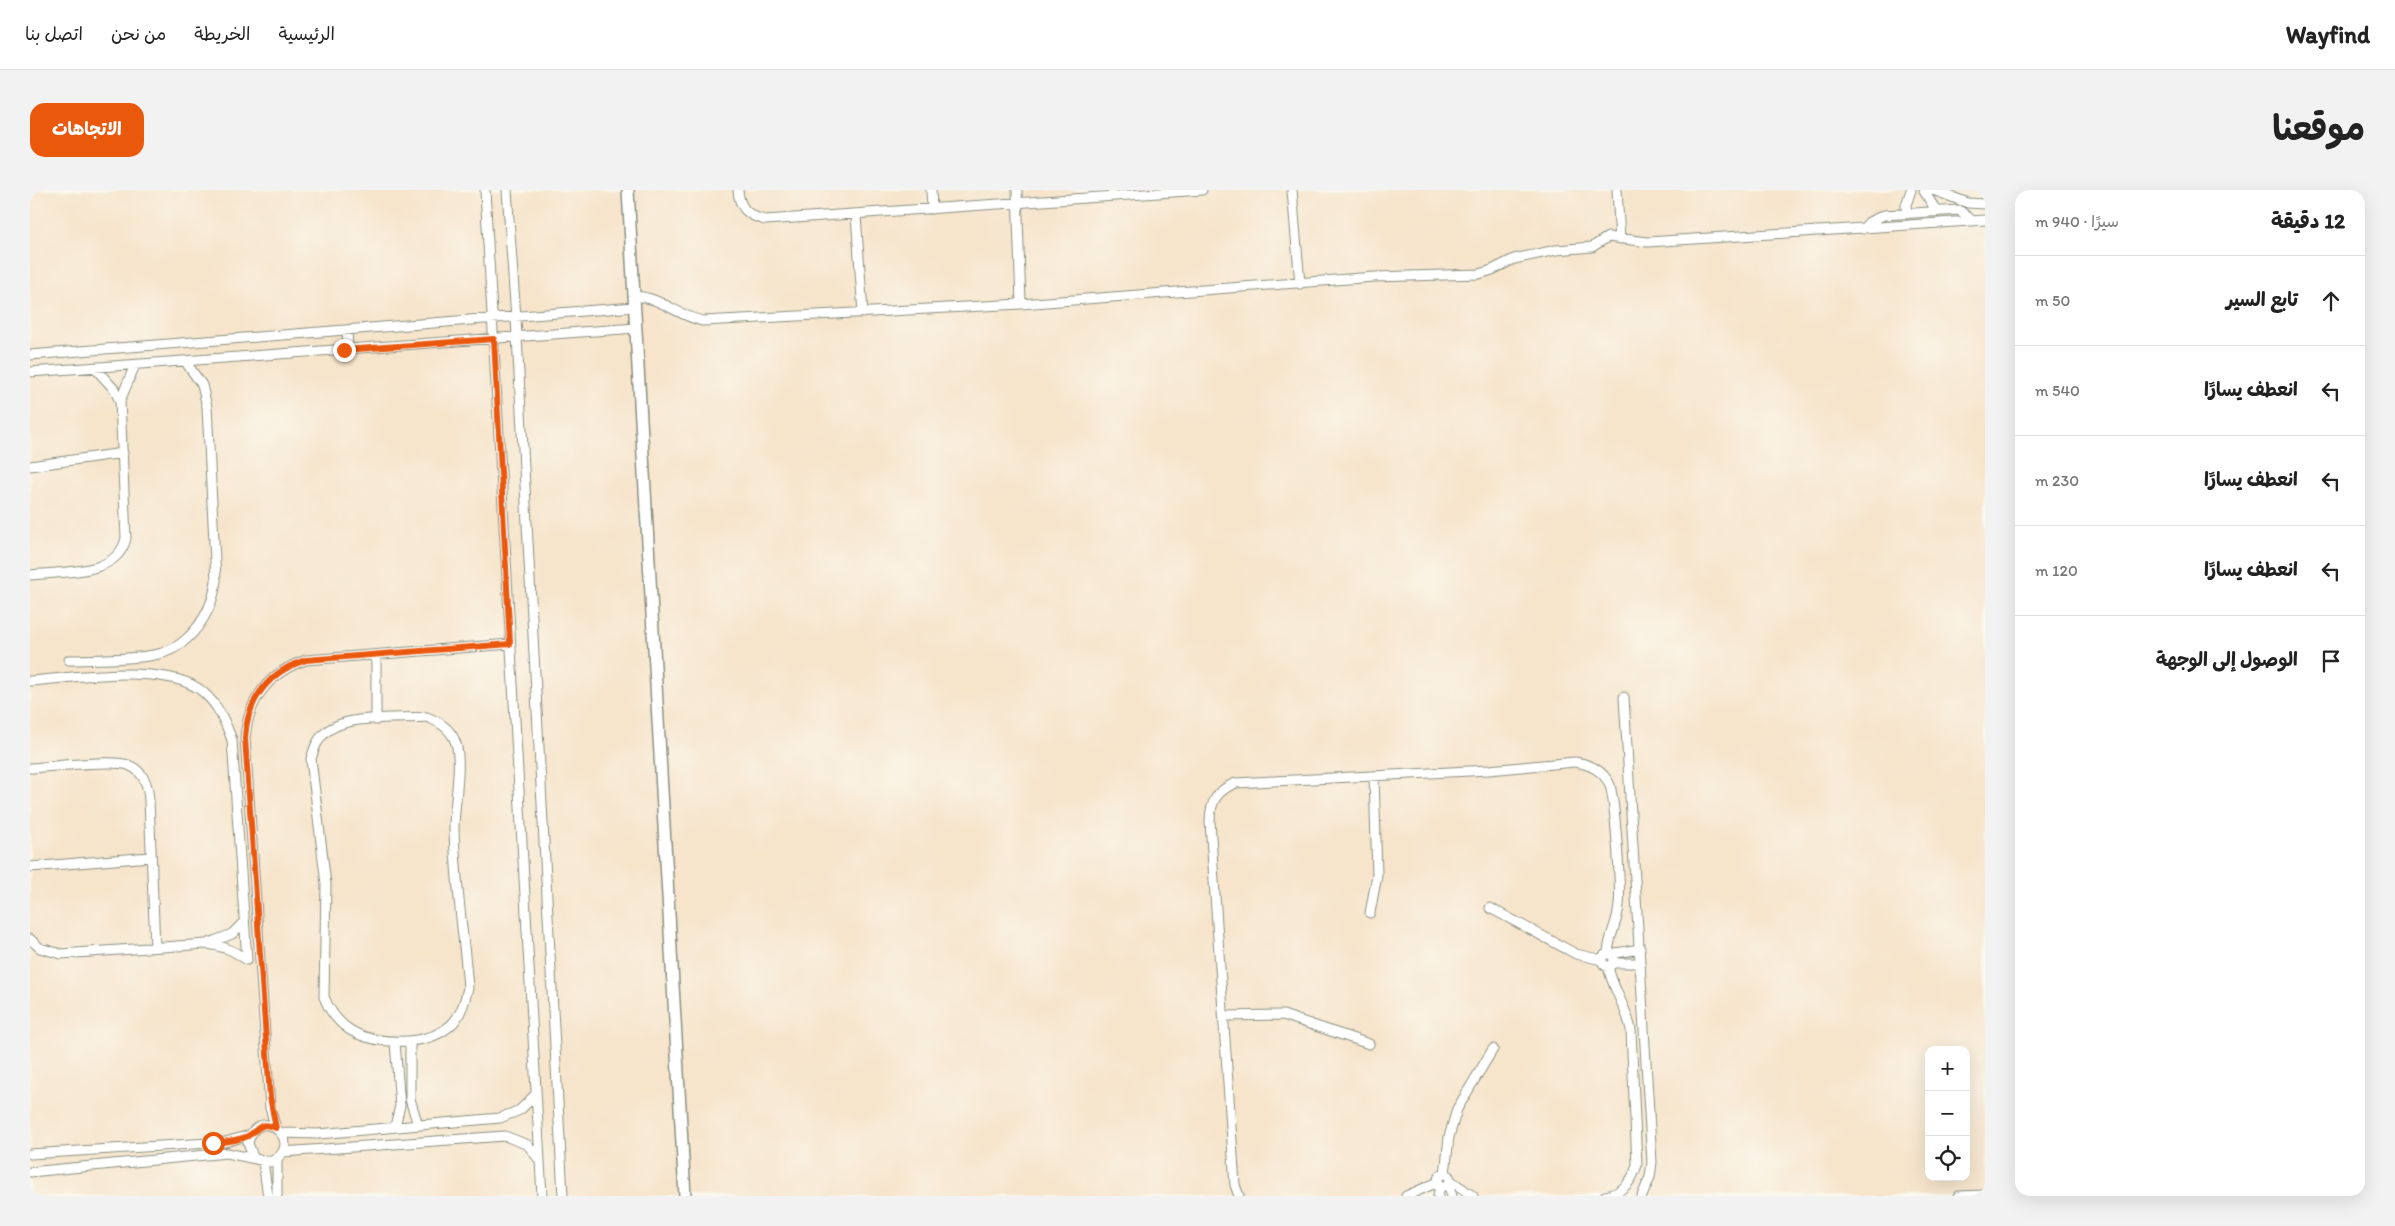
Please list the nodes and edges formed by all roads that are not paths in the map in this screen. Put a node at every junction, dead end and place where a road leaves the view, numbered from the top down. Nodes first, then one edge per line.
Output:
1 (485, 190) edge
2 (507, 190) edge
3 (628, 190) edge
4 (738, 190) edge
5 (931, 190) edge
6 (1017, 190) edge
7 (1189, 190) edge
8 (1202, 190) edge
9 (1292, 190) edge
10 (1617, 190) edge
11 (1911, 190) edge
12 (1924, 190) edge
13 (1933, 190) edge
14 (1105, 193) edge
15 (1017, 203) junction
16 (1985, 204) edge
17 (932, 208) junction
18 (1937, 212) junction
19 (1907, 214) junction
20 (856, 215) junction
21 (1985, 220) edge
22 (1973, 221) junction
23 (1863, 229) junction
24 (1620, 239) junction
25 (1300, 284) junction
26 (634, 302) junction
27 (1021, 304) junction
28 (863, 313) junction
29 (516, 318) junction
30 (493, 319) junction
31 (636, 328) junction
32 (346, 330) junction
33 (516, 338) junction
34 (494, 339) junction
35 (348, 350) junction
36 (30, 354) edge
37 (185, 361) junction
38 (135, 365) junction
39 (95, 368) junction
40 (30, 372) edge
41 (120, 401) junction
42 (123, 453) junction
43 (30, 466) edge
44 (30, 574) edge
45 (510, 644) junction
46 (376, 654) junction
47 (69, 660) dead end
48 (30, 681) edge
49 (1624, 697) dead end
50 (376, 720) junction
51 (30, 768) edge
52 (1374, 776) junction
53 (150, 857) junction
54 (30, 866) edge
55 (1490, 908) dead end
56 (1370, 913) dead end
57 (244, 922) junction
58 (30, 939) edge
59 (206, 944) junction
60 (155, 947) junction
61 (1640, 949) junction
62 (1608, 959) junction
63 (1640, 963) junction
64 (1225, 1016) junction
65 (410, 1041) junction
66 (395, 1042) junction
67 (1369, 1044) dead end
68 (1493, 1049) dead end
69 (536, 1094) junction
70 (418, 1125) junction
71 (395, 1126) junction
72 (279, 1130) junction
73 (250, 1135) junction
74 (30, 1154) edge
75 (280, 1155) junction
76 (253, 1157) junction
77 (540, 1161) junction
78 (263, 1162) junction
79 (30, 1172) edge
80 (1444, 1181) junction
81 (1985, 1195) edge
82 (268, 1196) edge
83 (277, 1196) edge
84 (542, 1196) edge
85 (563, 1196) edge
86 (685, 1196) edge
87 (1239, 1196) edge
88 (1406, 1196) edge
89 (1438, 1196) edge
90 (1452, 1196) edge
91 (1473, 1196) edge
92 (1605, 1196) edge
93 (1642, 1196) edge
94 (1958, 1196) edge

1 - 30 street
2 - 29 street
3 - 26 street
4 - 20 street
5 - 17 street
6 - 15 street
7 - 8 street
7 - 14 street
9 - 25 street
10 - 24 street
11 - 12 street
11 - 19 street
12 - 18 street
13 - 16 street
14 - 15 street
15 - 17 street
15 - 27 street
17 - 20 street
18 - 19 street
18 - 22 street
19 - 23 street
20 - 28 street
21 - 22 street
22 - 23 street
23 - 24 street
24 - 25 street
25 - 27 street
26 - 28 street
26 - 29 street
26 - 31 street
27 - 28 street
29 - 30 street
29 - 33 street
30 - 32 street
30 - 34 street
31 - 33 street
31 - 86 street
32 - 35 street
32 - 36 street
33 - 34 street
33 - 85 street
34 - 35 street
34 - 45 street
35 - 37 street
37 - 38 street
37 - 47 street
38 - 39 street
38 - 41 street
39 - 40 street
39 - 41 street
41 - 42 street
42 - 43 street
42 - 44 street
45 - 46 street
45 - 69 street
46 - 50 street
46 - 72 street
48 - 57 street
49 - 61 street
50 - 65 street
50 - 66 street
51 - 53 street
52 - 56 street
52 - 62 street
52 - 64 street
53 - 54 street
53 - 60 street
55 - 62 street
57 - 59 street
57 - 59 street
58 - 60 street
59 - 60 street
61 - 62 street
61 - 63 street
62 - 63 street
62 - 92 street
63 - 93 street
64 - 67 street
64 - 87 street
65 - 66 street
65 - 70 street
66 - 71 street
68 - 80 street
69 - 70 street
69 - 77 street
70 - 71 street
71 - 72 street
72 - 73 street
72 - 75 street
73 - 74 street
73 - 76 street
75 - 77 street
75 - 78 street
75 - 83 street
76 - 78 street
76 - 79 street
77 - 84 street
78 - 82 street
80 - 88 street
80 - 89 street
80 - 90 street
80 - 91 street
81 - 94 street

